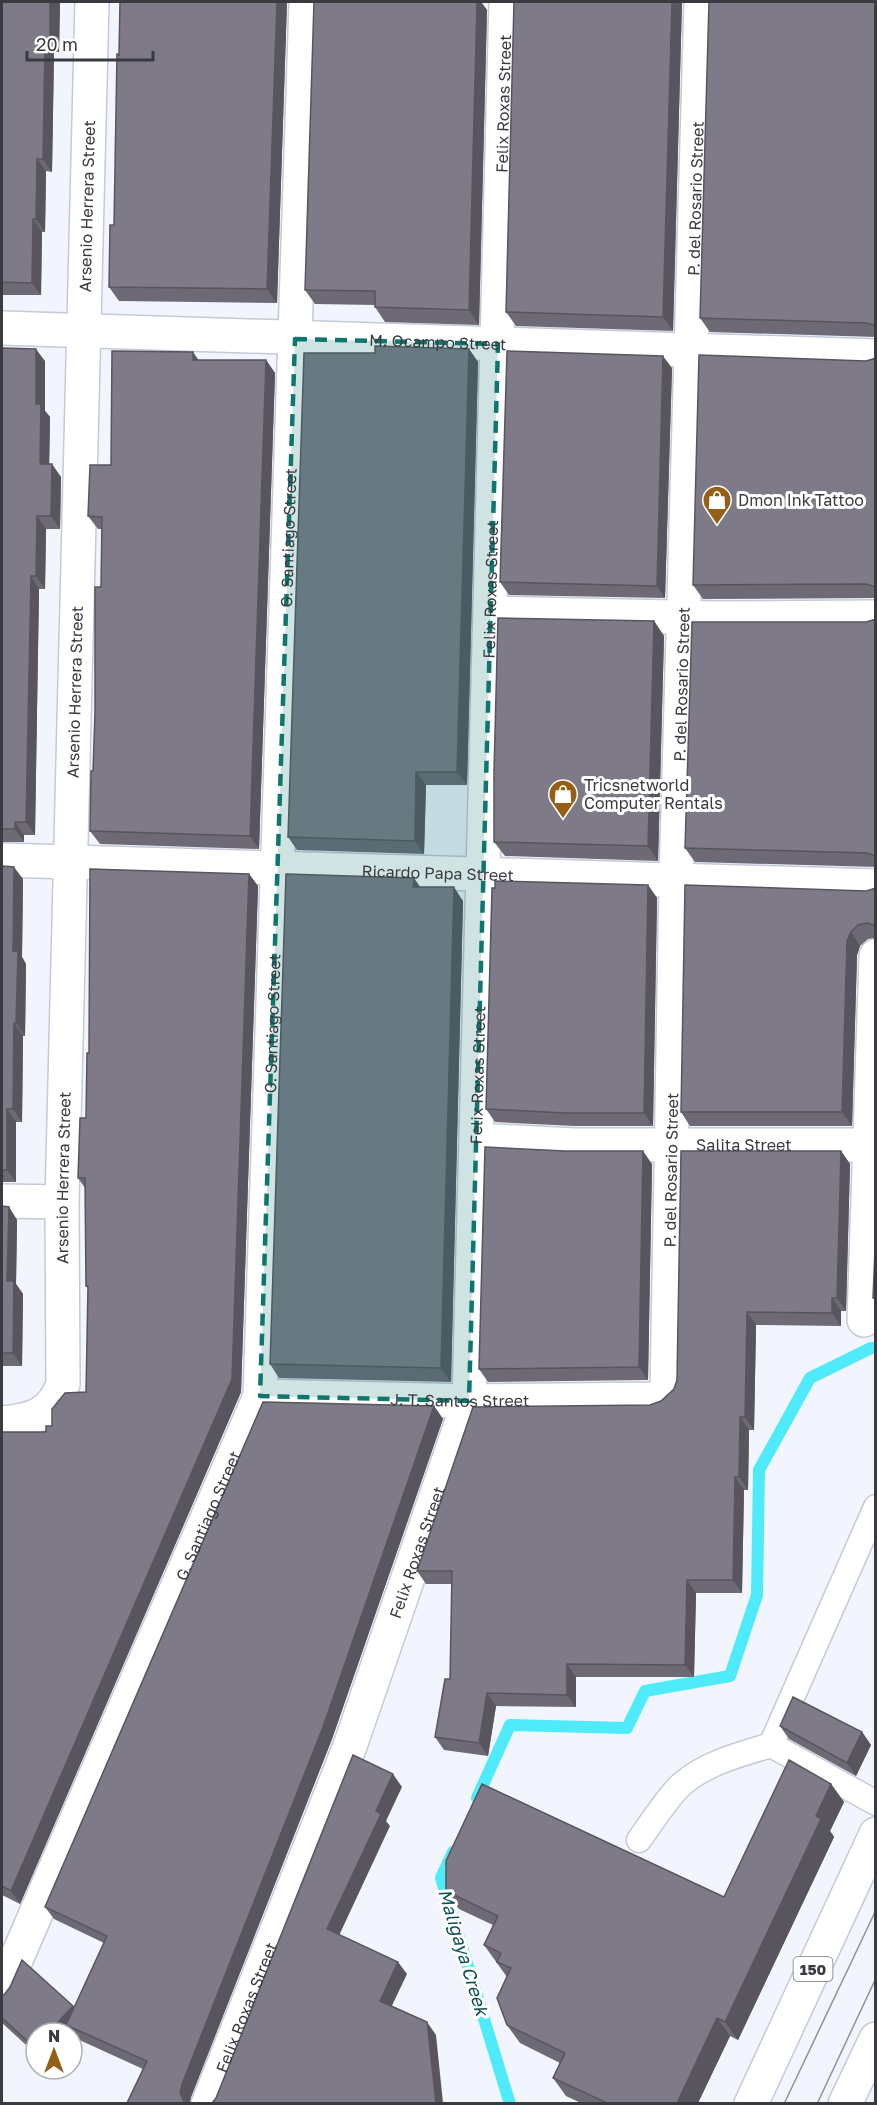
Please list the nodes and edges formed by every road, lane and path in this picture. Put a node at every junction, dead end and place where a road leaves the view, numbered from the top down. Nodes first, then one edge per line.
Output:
1 (92, 2) edge
2 (306, 2) edge
3 (506, 2) edge
4 (701, 2) edge
5 (2, 328) edge
6 (84, 332) junction
7 (295, 339) junction
8 (498, 344) junction
9 (692, 351) junction
10 (876, 356) edge
11 (490, 613) junction
12 (683, 617) junction
13 (876, 617) edge
14 (2, 860) edge
15 (70, 862) junction
16 (278, 868) junction
17 (483, 874) junction
18 (676, 880) junction
19 (876, 886) edge
20 (876, 956) edge
21 (476, 1140) junction
22 (671, 1144) junction
23 (871, 1156) edge
24 (2, 1201) edge
25 (62, 1202) junction
26 (864, 1320) dead end
27 (260, 1396) junction
28 (659, 1399) joint
29 (469, 1401) junction
30 (2, 1423) edge
31 (876, 1507) edge
32 (771, 1745) junction
33 (876, 1803) edge
34 (876, 1834) edge
35 (639, 1840) dead end
36 (2, 1992) edge
37 (876, 2039) edge
38 (208, 2103) edge
39 (751, 2103) edge
40 (845, 2103) edge

1 - 6 street, Arsenio Herrera Street
2 - 7 street, G. Santiago Street
3 - 8 street, Felix Roxas Street
4 - 9 street, P. del Rosario Street
5 - 6 street, M. Ocampo Street
6 - 7 street, M. Ocampo Street
6 - 15 street, Arsenio Herrera Street
7 - 8 street, M. Ocampo Street
7 - 16 street, G. Santiago Street
8 - 9 street, M. Ocampo Street
8 - 11 street, Felix Roxas Street
9 - 10 street, M. Ocampo Street
9 - 12 street, P. del Rosario Street
11 - 12 street
11 - 17 street, Felix Roxas Street
12 - 13 street
12 - 18 street, P. del Rosario Street
14 - 15 street, Ricardo Papa Street
15 - 16 street, Ricardo Papa Street
15 - 25 street, Arsenio Herrera Street
16 - 17 street, Ricardo Papa Street
16 - 27 street, G. Santiago Street
17 - 18 street, Ricardo Papa Street
17 - 21 street, Felix Roxas Street
18 - 19 street, Ricardo Papa Street
18 - 22 street, P. del Rosario Street
20 - 23 street
21 - 22 street, Salita Street
21 - 29 street, Felix Roxas Street
22 - 23 street, Salita Street
22 - 28 street, P. del Rosario Street
23 - 26 street
24 - 25 street
25 - 30 street, Arsenio Herrera Street
27 - 29 street, J. T. Santos Street
27 - 36 street, G. Santiago Street
28 - 29 street, J. T. Santos Street
29 - 38 street, Felix Roxas Street
31 - 32 lane
32 - 33 lane
32 - 35 lane
34 - 39 street, 150
37 - 40 street

